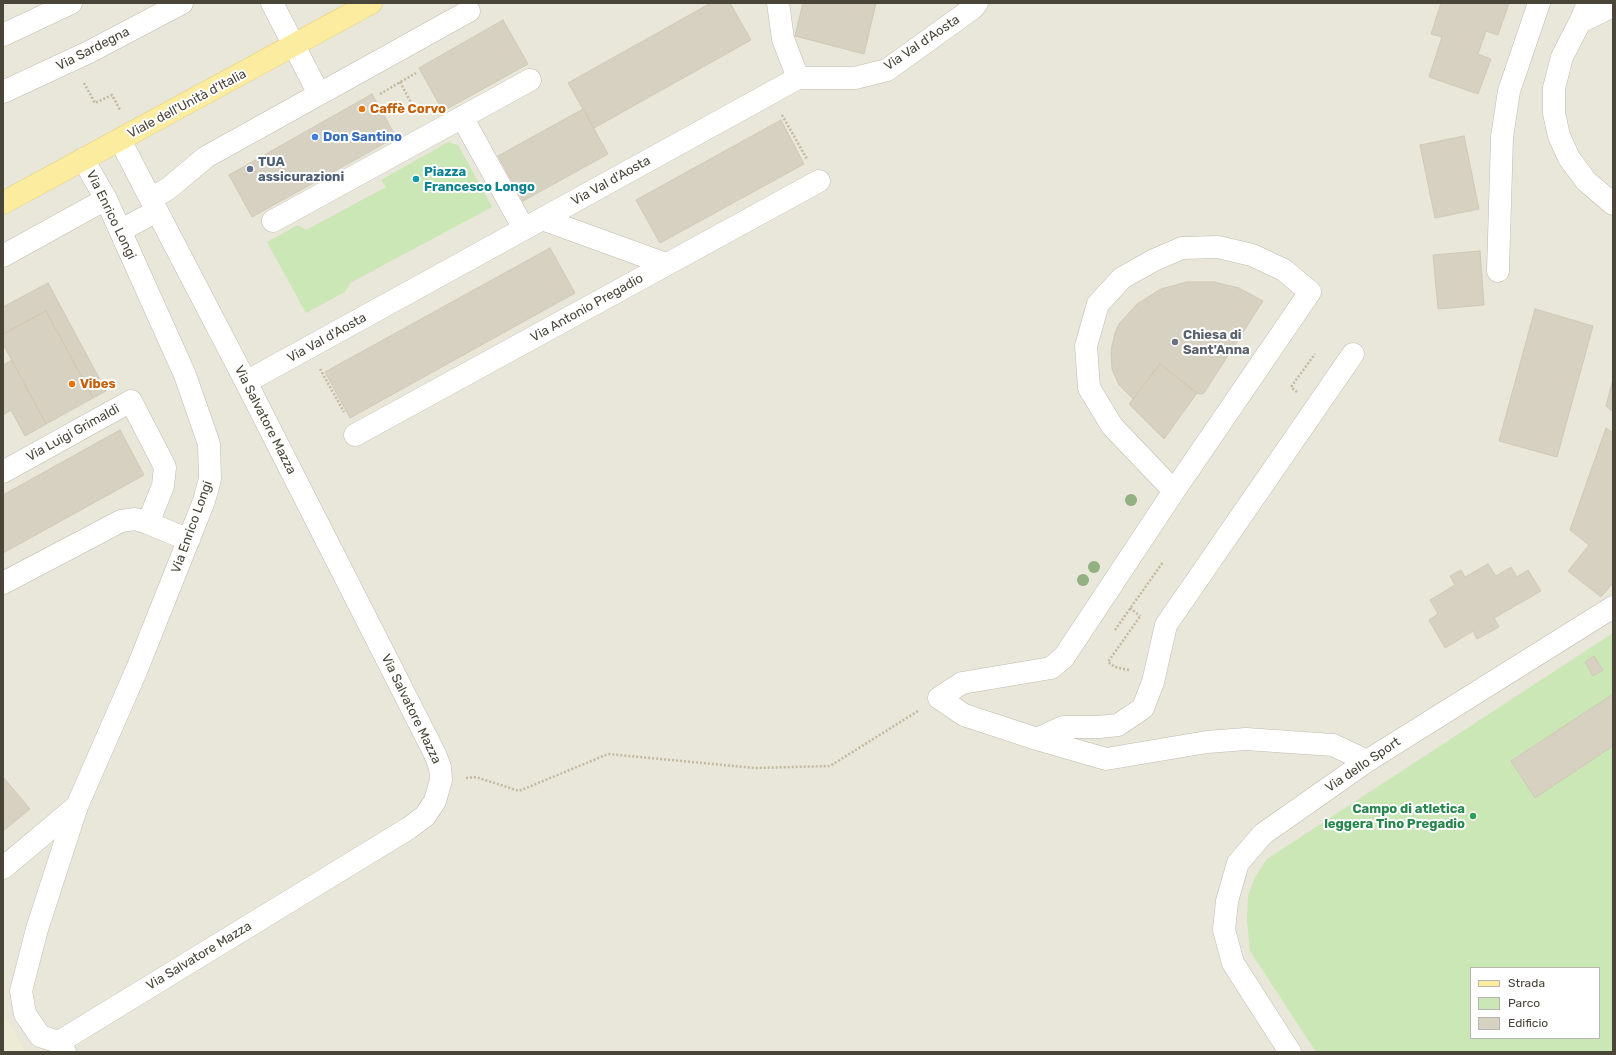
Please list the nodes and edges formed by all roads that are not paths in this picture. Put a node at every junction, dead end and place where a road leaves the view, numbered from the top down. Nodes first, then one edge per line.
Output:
1 (72, 3) edge
2 (182, 3) edge
3 (272, 3) edge
4 (370, 3) edge
5 (778, 3) edge
6 (977, 3) edge
7 (1539, 3) edge
8 (1613, 6) edge
9 (469, 11) dead end
10 (1584, 12) edge
11 (3, 35) edge
12 (294, 46) junction
13 (798, 78) junction
14 (530, 80) dead end
15 (3, 92) edge
16 (319, 94) junction
17 (462, 117) junction
18 (120, 140) junction
19 (84, 159) junction
20 (819, 181) road end
21 (106, 199) junction
22 (3, 203) edge
23 (1613, 204) edge
24 (154, 205) junction
25 (273, 221) dead end
26 (533, 224) junction
27 (121, 230) junction
28 (3, 256) edge
29 (666, 264) junction
30 (1498, 271) dead end
31 (1353, 354) dead end
32 (246, 382) junction
33 (356, 435) road end
34 (3, 472) edge
35 (1174, 490) junction
36 (148, 522) junction
37 (189, 540) junction
38 (3, 583) edge
39 (1613, 608) edge
40 (1037, 739) junction
41 (1367, 761) junction
42 (77, 806) junction
43 (3, 868) edge
44 (62, 1047) edge
45 (1290, 1052) edge

1 - 11 street
2 - 15 street, Via Sardegna
3 - 12 street
4 - 12 main road, Viale dell'Unità d'Italia
5 - 13 street
6 - 13 street, Via Val d'Aosta
7 - 30 street
8 - 10 street
9 - 16 street
10 - 23 street
12 - 16 street
12 - 18 main road, Viale dell'Unità d'Italia
13 - 26 street, Via Val d'Aosta
14 - 17 street
16 - 24 street
17 - 25 street
17 - 26 street
18 - 19 main road, Viale dell'Unità d'Italia
18 - 24 street, Via Salvatore Mazza
19 - 21 street, Via Enrico Longi
19 - 22 main road, Viale dell'Unità d'Italia
20 - 29 street, Via Antonio Pregadio
21 - 27 street, Via Enrico Longi
21 - 28 street
24 - 27 street
24 - 32 street, Via Salvatore Mazza
26 - 29 street
26 - 32 street, Via Val d'Aosta
27 - 37 street, Via Enrico Longi
29 - 33 street, Via Antonio Pregadio
31 - 40 street
32 - 44 street, Via Salvatore Mazza
34 - 36 street, Via Luigi Grimaldi
35 - 35 street
35 - 40 street
36 - 37 street
36 - 38 street
37 - 42 street, Via Enrico Longi
39 - 41 street, Via dello Sport
40 - 41 street
41 - 45 street, Via dello Sport
42 - 43 street, Via Enrico Longi
42 - 44 street

